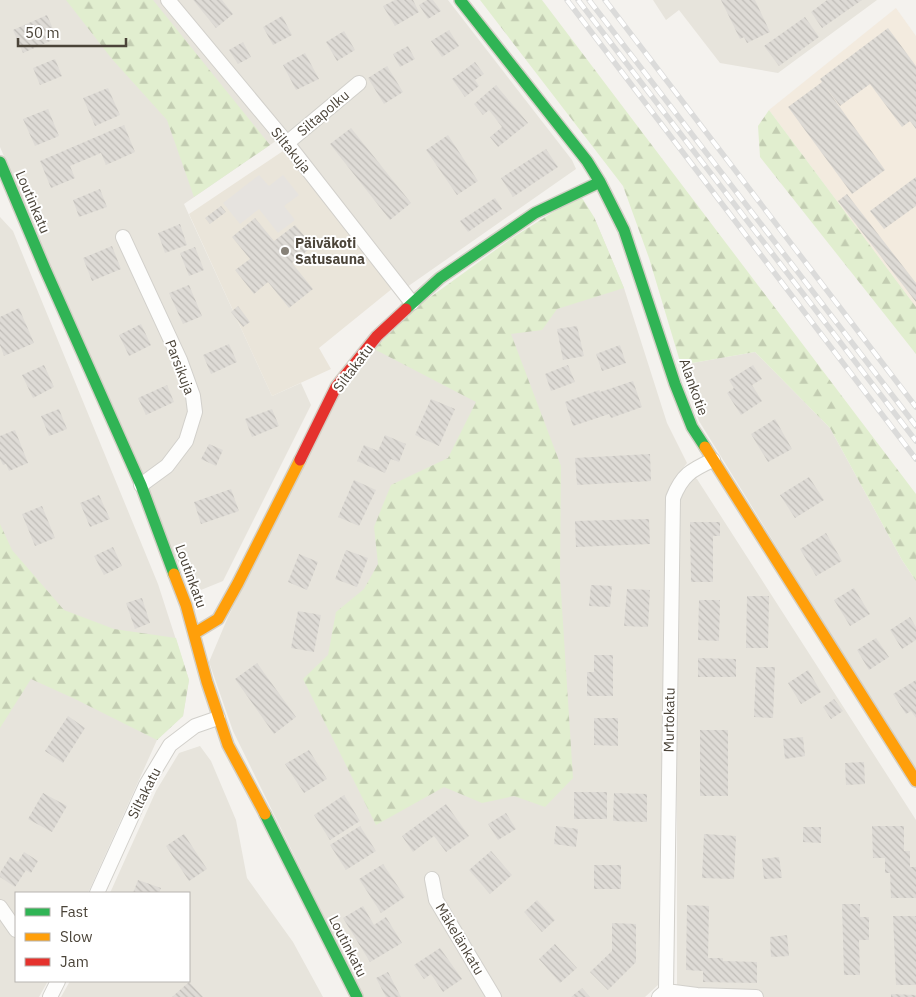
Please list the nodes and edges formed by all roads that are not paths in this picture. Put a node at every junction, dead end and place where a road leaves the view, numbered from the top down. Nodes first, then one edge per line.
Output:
1 (168, 0) edge
2 (460, 0) edge
3 (359, 83) dead end
4 (287, 143) junction
5 (0, 162) edge
6 (600, 182) junction
7 (123, 237) dead end
8 (412, 303) junction
9 (713, 460) junction
10 (141, 485) junction
11 (195, 633) junction
12 (218, 718) junction
13 (916, 781) edge
14 (432, 879) dead end
15 (97, 892) edge
16 (0, 906) edge
17 (15, 928) edge
18 (662, 994) edge
19 (357, 997) edge
20 (494, 997) edge
21 (756, 997) edge

1 - 4 street, Siltakuja
2 - 6 street, Alankotie
3 - 4 street, Siltapolku
4 - 8 street, Siltakuja
5 - 10 street, Loutinkatu
6 - 8 street, Siltakatu
6 - 9 street, Alankotie
7 - 10 street, Parsikuja
8 - 11 street, Siltakatu
9 - 13 street, Alankotie
9 - 18 street, Murtokatu
10 - 11 street, Loutinkatu
11 - 12 street, Loutinkatu
12 - 15 street, Siltakatu
12 - 19 street, Loutinkatu
14 - 20 street, Mäkelänkatu
16 - 17 street
18 - 21 street

